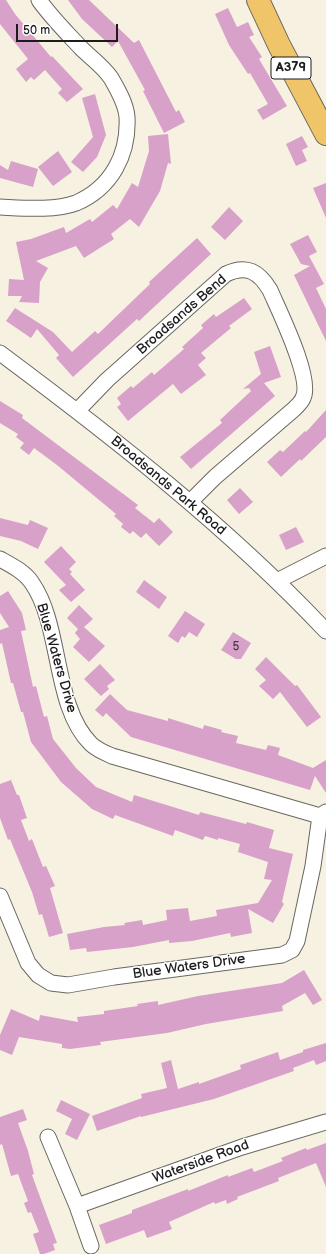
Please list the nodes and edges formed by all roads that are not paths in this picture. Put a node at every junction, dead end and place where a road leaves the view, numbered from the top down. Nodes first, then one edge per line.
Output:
1 (38, 0) edge
2 (258, 0) edge
3 (326, 134) edge
4 (0, 207) edge
5 (0, 354) edge
6 (77, 411) junction
7 (190, 502) junction
8 (326, 556) edge
9 (0, 559) edge
10 (277, 581) junction
11 (326, 631) edge
12 (323, 814) edge
13 (0, 896) edge
14 (326, 1122) edge
15 (48, 1136) dead end
16 (77, 1206) junction
17 (91, 1246) dead end

1 - 4 street
2 - 3 main road, A379
5 - 6 street, Broadsands Park Road
6 - 7 street, Broadsands Park Road
6 - 7 street, Broadsands Bend
7 - 10 street, Broadsands Park Road
8 - 10 street
9 - 12 street, Blue Waters Drive
10 - 11 street, Broadsands Park Road
12 - 13 street, Blue Waters Drive
14 - 16 street, Waterside Road
15 - 16 street
16 - 17 street

